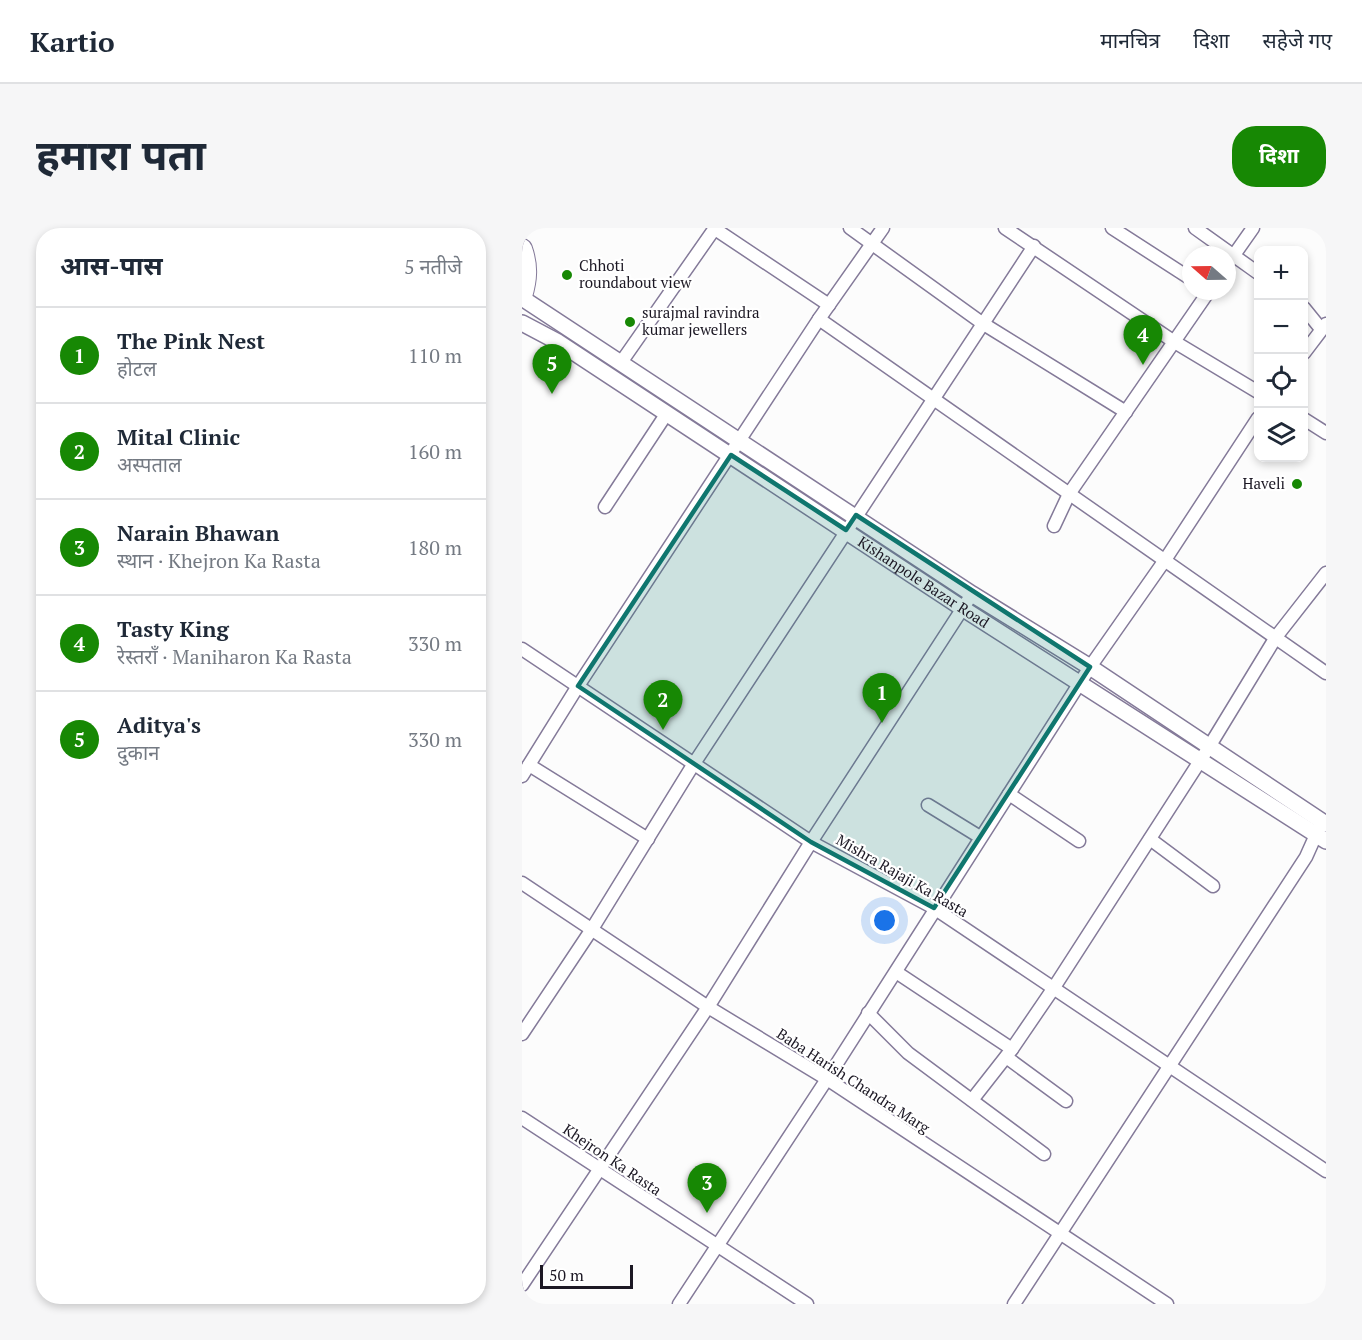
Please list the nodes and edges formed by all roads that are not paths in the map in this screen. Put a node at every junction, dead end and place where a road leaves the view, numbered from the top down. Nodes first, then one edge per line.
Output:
1 (715, 228) edge
2 (850, 228) edge
3 (883, 228) edge
4 (1005, 228) edge
5 (1112, 228) edge
6 (1195, 228) edge
7 (1253, 228) edge
8 (522, 244) edge
9 (872, 244) junction
10 (1034, 246) junction
11 (1215, 246) edge
12 (522, 250) edge
13 (1236, 253) edge
14 (1236, 262) edge
15 (1254, 271) edge
16 (1182, 273) edge
17 (522, 297) edge
18 (1203, 300) edge
19 (830, 305) junction
20 (1308, 312) edge
21 (819, 319) junction
22 (522, 323) edge
23 (982, 323) junction
24 (1323, 326) edge
25 (1173, 341) junction
26 (1308, 347) edge
27 (622, 362) junction
28 (1254, 390) edge
29 (934, 400) junction
30 (1126, 412) junction
31 (667, 413) junction
32 (1308, 422) edge
33 (1254, 424) edge
34 (1326, 433) edge
35 (740, 442) junction
36 (731, 455) junction
37 (1070, 494) junction
38 (605, 507) dead end
39 (856, 515) junction
40 (1054, 526) dead end
41 (846, 530) junction
42 (1165, 560) junction
43 (1326, 573) edge
44 (972, 594) junction
45 (962, 608) junction
46 (1276, 637) junction
47 (522, 649) edge
48 (1090, 667) junction
49 (1326, 673) edge
50 (1080, 683) junction
51 (578, 686) junction
52 (1209, 747) junction
53 (1200, 761) junction
54 (529, 765) junction
55 (693, 765) junction
56 (522, 776) edge
57 (1009, 794) junction
58 (928, 805) dead end
59 (1323, 828) edge
60 (980, 837) junction
61 (648, 839) junction
62 (1150, 839) junction
63 (1079, 841) dead end
64 (811, 842) junction
65 (522, 883) edge
66 (1213, 886) dead end
67 (934, 908) junction
68 (592, 929) junction
69 (896, 972) junction
70 (1053, 989) junction
71 (708, 1007) junction
72 (868, 1013) junction
73 (522, 1034) edge
74 (1009, 1053) junction
75 (1169, 1068) junction
76 (827, 1079) junction
77 (972, 1100) junction
78 (1066, 1101) dead end
79 (522, 1118) edge
80 (1044, 1154) dead end
81 (599, 1170) junction
82 (1326, 1171) edge
83 (1059, 1235) junction
84 (716, 1246) junction
85 (522, 1285) edge
86 (679, 1304) edge
87 (807, 1304) edge
88 (1014, 1304) edge
89 (1167, 1304) edge

1 - 19 street
1 - 27 street
2 - 9 street
3 - 9 street
4 - 10 street
5 - 16 street
6 - 11 street
7 - 13 street
8 - 12 main road
9 - 19 street
9 - 23 street
10 - 23 street
10 - 25 street
12 - 17 main road
14 - 15 street
17 - 27 street
18 - 25 street
19 - 21 street
20 - 24 street
21 - 29 street
21 - 35 street
22 - 31 street, Kishanpole Bazar Road
23 - 29 street
23 - 30 street
24 - 26 street
25 - 28 street
25 - 30 street
27 - 35 street
29 - 37 street
29 - 39 street
30 - 37 street
31 - 36 street, Kishanpole Bazar Road
31 - 38 street
32 - 34 street
33 - 42 street
35 - 36 street
35 - 39 street
36 - 41 street, Kishanpole Bazar Road
36 - 51 street
37 - 40 street
37 - 42 street
39 - 41 street
39 - 44 street
41 - 45 street, Kishanpole Bazar Road
41 - 55 street
42 - 46 street
42 - 48 street
43 - 46 street
44 - 45 street
44 - 48 street
45 - 50 street, Kishanpole Bazar Road
45 - 64 street
46 - 49 street
46 - 52 street
47 - 51 street, Mishra Rajaji Ka Rasta
48 - 50 street
48 - 52 street
50 - 53 street, Kishanpole Bazar Road
50 - 57 street
51 - 54 street
51 - 55 street, Mishra Rajaji Ka Rasta
52 - 53 street
52 - 59 street
53 - 59 street, Kishanpole Bazar Road
53 - 62 street
54 - 56 street
54 - 61 street
55 - 61 street
55 - 64 street, Mishra Rajaji Ka Rasta
57 - 60 street
57 - 63 street
58 - 60 street
59 - 75 street
60 - 67 street
61 - 68 street
62 - 66 street
62 - 70 street
64 - 67 street, Mishra Rajaji Ka Rasta
64 - 71 street
65 - 68 street, Baba Harish Chandra Marg
67 - 69 street
67 - 70 street, Mishra Rajaji Ka Rasta
68 - 71 street, Baba Harish Chandra Marg
68 - 73 street
69 - 72 street
69 - 74 street
70 - 74 street
70 - 75 street, Mishra Rajaji Ka Rasta
71 - 76 street, Baba Harish Chandra Marg
71 - 81 street
72 - 76 street
72 - 77 street
74 - 77 street
74 - 78 street
75 - 82 street, Mishra Rajaji Ka Rasta
75 - 83 street
76 - 83 street, Baba Harish Chandra Marg
76 - 84 street
77 - 80 street
79 - 81 street, Khejron Ka Rasta
81 - 84 street, Khejron Ka Rasta
81 - 85 street
83 - 88 street
83 - 89 street, Baba Harish Chandra Marg
84 - 86 street
84 - 87 street, Khejron Ka Rasta

